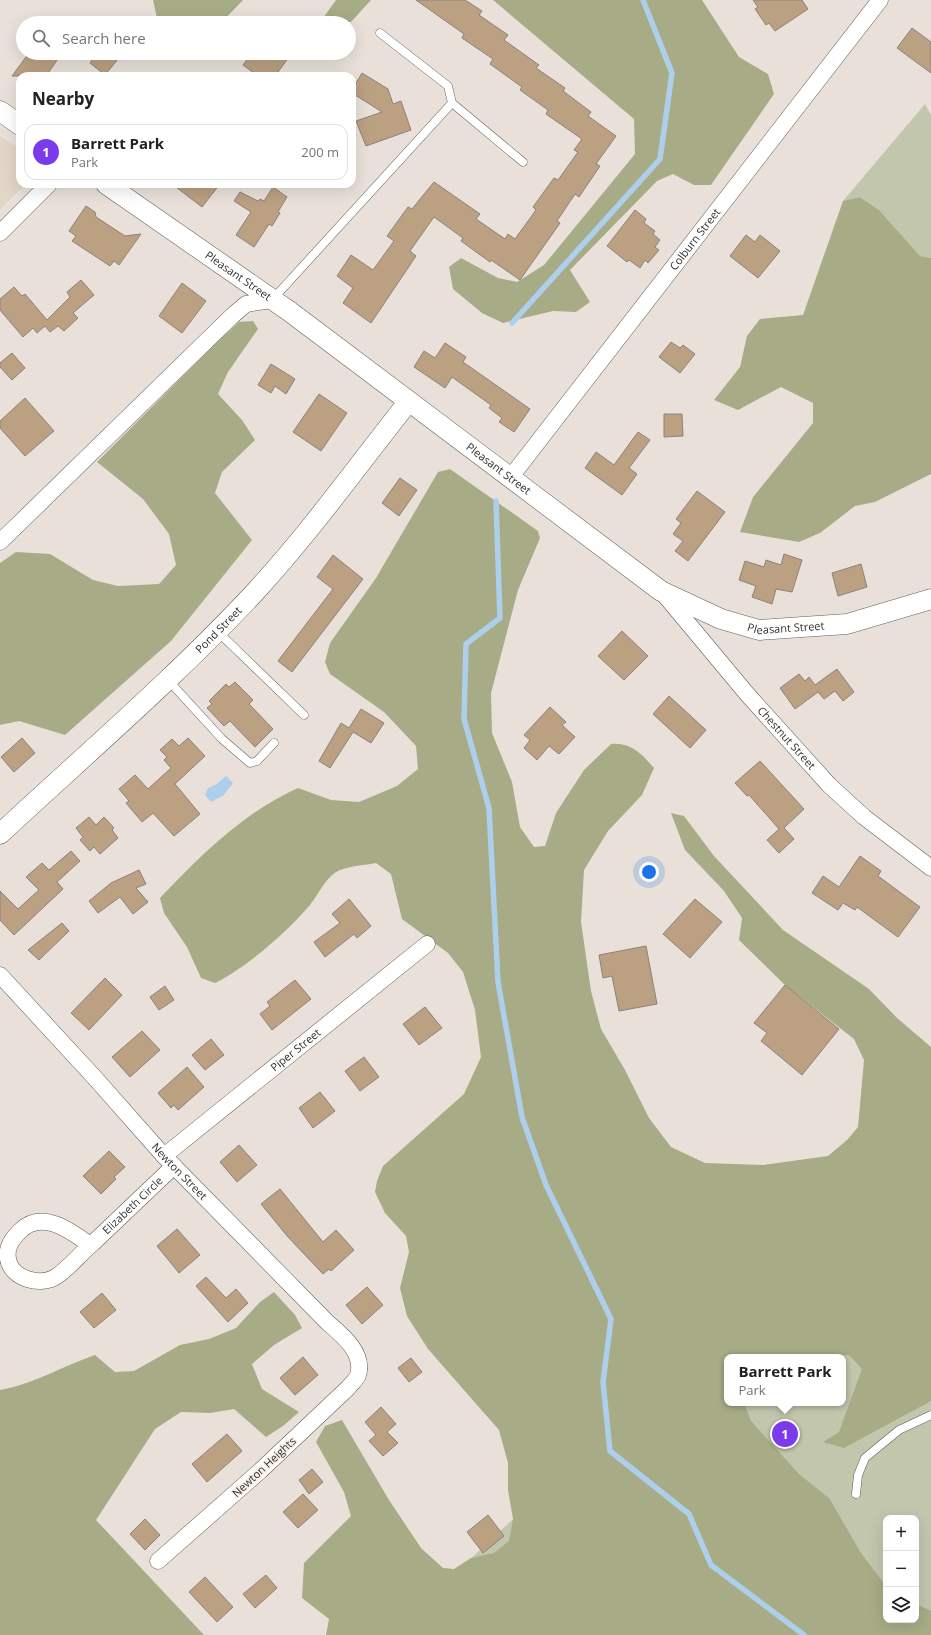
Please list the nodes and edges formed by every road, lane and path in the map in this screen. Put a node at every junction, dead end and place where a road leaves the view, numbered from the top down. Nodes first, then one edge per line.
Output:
1 (879, 0) edge
2 (380, 33) dead end
3 (452, 103) junction
4 (0, 111) edge
5 (16, 121) edge
6 (523, 162) dead end
7 (45, 188) edge
8 (112, 188) edge
9 (0, 233) edge
10 (272, 300) junction
11 (409, 401) junction
12 (510, 478) junction
13 (0, 542) edge
14 (661, 591) junction
15 (931, 599) edge
16 (217, 631) junction
17 (167, 679) junction
18 (304, 715) dead end
19 (274, 744) dead end
20 (0, 834) edge
21 (931, 868) edge
22 (427, 944) dead end
23 (0, 975) edge
24 (169, 1161) junction
25 (90, 1245) junction
26 (359, 1365) joint
27 (931, 1415) edge
28 (856, 1494) dead end
29 (158, 1561) dead end

1 - 12 street, Colburn Street
2 - 3 lane
3 - 6 lane
3 - 10 lane
4 - 5 street
7 - 9 street
8 - 10 street, Pleasant Street
10 - 11 street, Pleasant Street
10 - 13 street
11 - 12 street, Pleasant Street
11 - 16 street, Pond Street
12 - 14 street, Pleasant Street
14 - 15 street, Pleasant Street
14 - 21 street, Chestnut Street
16 - 17 street, Pond Street
16 - 18 lane
17 - 19 lane
17 - 20 street, Pond Street
22 - 24 street, Piper Street
23 - 24 street, Newton Street
24 - 25 street, Elizabeth Circle
24 - 26 street, Newton Street
25 - 25 street, Elizabeth Circle
26 - 29 street, Newton Heights
27 - 28 lane

